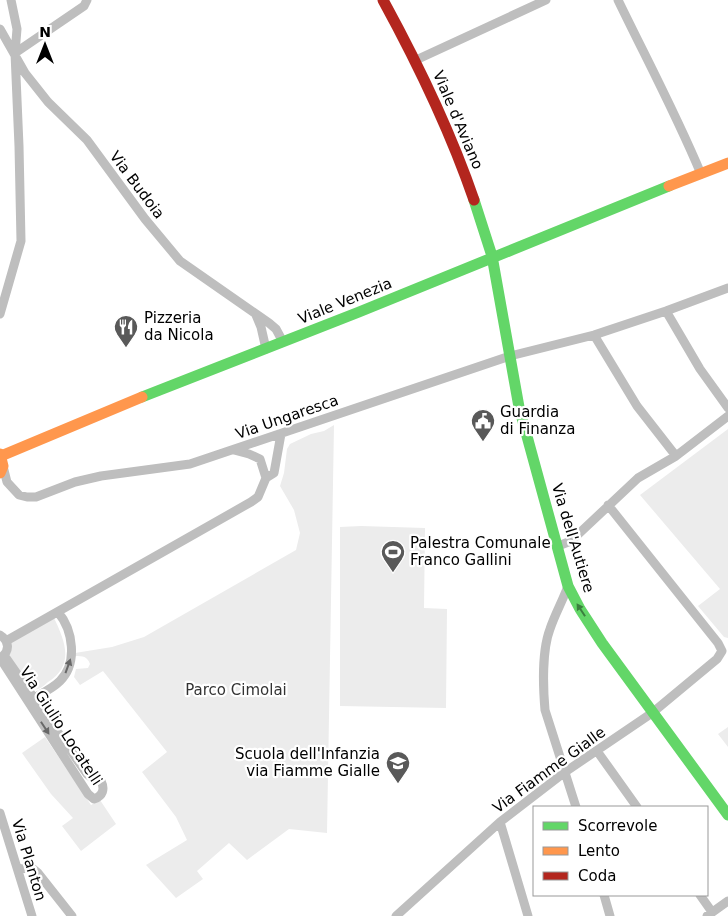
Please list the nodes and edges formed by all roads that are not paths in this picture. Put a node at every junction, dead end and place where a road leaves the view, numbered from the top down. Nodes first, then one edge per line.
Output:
1 (11, 0) edge
2 (87, 0) edge
3 (383, 0) edge
4 (546, 0) edge
5 (618, 0) edge
6 (0, 29) edge
7 (15, 53) junction
8 (416, 60) junction
9 (728, 163) edge
10 (701, 174) junction
11 (492, 256) junction
12 (728, 288) edge
13 (666, 311) junction
14 (0, 314) edge
15 (256, 314) junction
16 (594, 335) junction
17 (283, 342) junction
18 (266, 349) junction
19 (510, 356) junction
20 (728, 408) edge
21 (728, 416) edge
22 (281, 434) junction
23 (263, 440) junction
24 (234, 450) junction
25 (277, 454) junction
26 (676, 456) junction
27 (260, 459) junction
28 (1, 462) edge
29 (266, 478) junction
30 (608, 505) junction
31 (558, 546) junction
32 (568, 586) junction
33 (58, 612) junction
34 (3, 638) edge
35 (1, 657) edge
36 (34, 698) junction
37 (652, 713) junction
38 (597, 751) junction
39 (565, 772) junction
40 (576, 806) edge
41 (636, 806) edge
42 (0, 813) edge
43 (728, 815) edge
44 (500, 822) junction
45 (18, 869) junction
46 (604, 896) edge
47 (701, 896) edge
48 (728, 901) edge
49 (710, 914) edge
50 (32, 916) edge
51 (72, 916) edge
52 (396, 916) edge
53 (528, 916) edge
54 (610, 916) edge

1 - 7 street
2 - 7 street
3 - 8 street, Viale d'Aviano
4 - 8 street
5 - 10 street
6 - 7 street, Via Budoia
7 - 14 street
7 - 15 street, Via Budoia
8 - 11 street, Viale d'Aviano
9 - 10 street, Viale Venezia
10 - 11 street, Viale Venezia
11 - 17 street, Viale Venezia
11 - 19 street, Via dell'Autiere
12 - 13 street, Via Ungaresca
13 - 16 street, Via Ungaresca
13 - 20 street
15 - 17 street, Via Budoia
15 - 18 street
16 - 19 street, Via Ungaresca
16 - 26 street
17 - 18 street, Viale Venezia
18 - 28 street, Viale Venezia
19 - 22 street, Via Ungaresca
19 - 31 street, Via dell'Autiere
21 - 26 street
22 - 23 street, Via Ungaresca
22 - 25 street
23 - 24 street, Via Ungaresca
23 - 25 street
23 - 27 street
24 - 27 street
24 - 28 street, Via Ungaresca
25 - 29 street, Via Giulio Locatelli
26 - 30 street
27 - 29 street
29 - 33 street, Via Giulio Locatelli
30 - 31 street
30 - 37 street, Via Fiamme Gialle
31 - 32 street, Via dell'Autiere
37 -> 32 street, Via dell'Autiere
32 - 39 street
33 - 34 street, Via Giulio Locatelli
36 -> 33 street, Via Giulio Locatelli
34 - 35 street, Via Giulio Locatelli
35 - 36 street, Via Giulio Locatelli
35 -> 36 street, Via Giulio Locatelli
37 - 38 street, Via Fiamme Gialle
37 - 43 street, Via dell'Autiere
38 - 39 street, Via Fiamme Gialle
38 - 41 street
39 - 40 street
39 - 44 street, Via Fiamme Gialle
42 - 45 street, Via Planton
44 - 52 street, Via Fiamme Gialle
44 - 53 street
45 - 50 street, Via Planton
45 - 51 street
46 - 54 street
47 - 49 street
48 - 49 street

